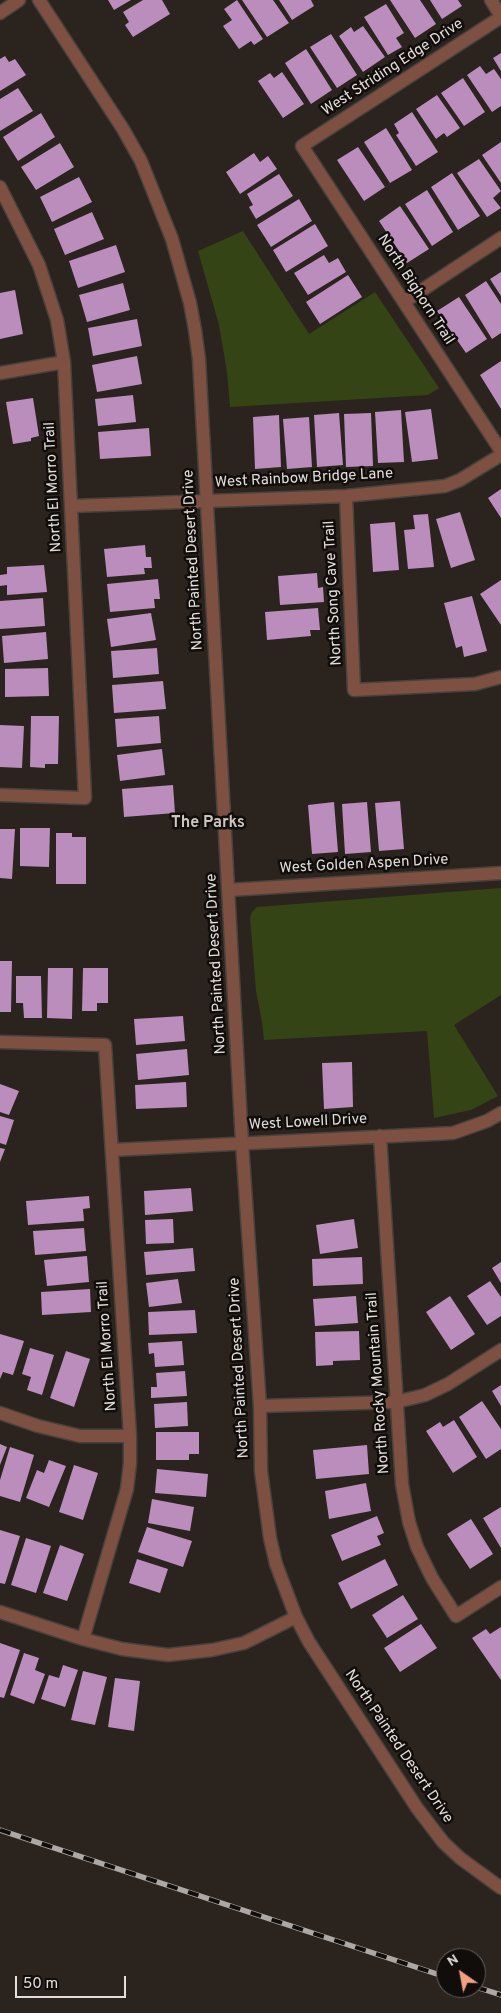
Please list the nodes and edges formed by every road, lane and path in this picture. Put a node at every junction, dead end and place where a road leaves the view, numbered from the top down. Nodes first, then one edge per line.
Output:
1 (20, 0) edge
2 (39, 0) edge
3 (490, 0) edge
4 (0, 13) edge
5 (501, 16) edge
6 (302, 146) joint
7 (0, 187) edge
8 (501, 238) edge
9 (404, 302) junction
10 (64, 362) junction
11 (0, 373) edge
12 (501, 451) edge
13 (501, 455) edge
14 (346, 496) junction
15 (206, 501) junction
16 (72, 506) junction
17 (501, 677) edge
18 (0, 796) edge
19 (501, 873) edge
20 (229, 890) junction
21 (0, 1042) edge
22 (501, 1113) edge
23 (380, 1136) junction
24 (242, 1142) junction
25 (112, 1150) junction
26 (501, 1350) edge
27 (396, 1402) junction
28 (260, 1406) junction
29 (0, 1413) edge
30 (130, 1436) junction
31 (501, 1587) edge
32 (0, 1612) edge
33 (296, 1617) junction
34 (83, 1639) junction
35 (501, 1888) edge

1 - 4 street
2 - 15 street, North Painted Desert Drive
3 - 5 street
5 - 6 street, West Striding Edge Drive
6 - 9 street, North Bighorn Trail
7 - 10 street, North El Morro Trail
8 - 9 street
9 - 12 street, North Bighorn Trail
10 - 11 street
10 - 16 street, North El Morro Trail
13 - 14 street, West Rainbow Bridge Lane
14 - 15 street, West Rainbow Bridge Lane
14 - 17 street, North Song Cave Trail
15 - 16 street, West Rainbow Bridge Lane
15 - 20 street, North Painted Desert Drive
16 - 18 street, North El Morro Trail
19 - 20 street, West Golden Aspen Drive
20 - 24 street, North Painted Desert Drive
21 - 25 street, North El Morro Trail
22 - 23 street, West Lowell Drive
23 - 24 street, West Lowell Drive
23 - 27 street, North Rocky Mountain Trail
24 - 25 street, West Lowell Drive
24 - 28 street, North Painted Desert Drive
25 - 30 street, North El Morro Trail
26 - 27 street
27 - 28 street
27 - 31 street, North Rocky Mountain Trail
28 - 33 street, North Painted Desert Drive
29 - 30 street
30 - 34 street, North El Morro Trail
32 - 34 street
33 - 34 street
33 - 35 street, North Painted Desert Drive

